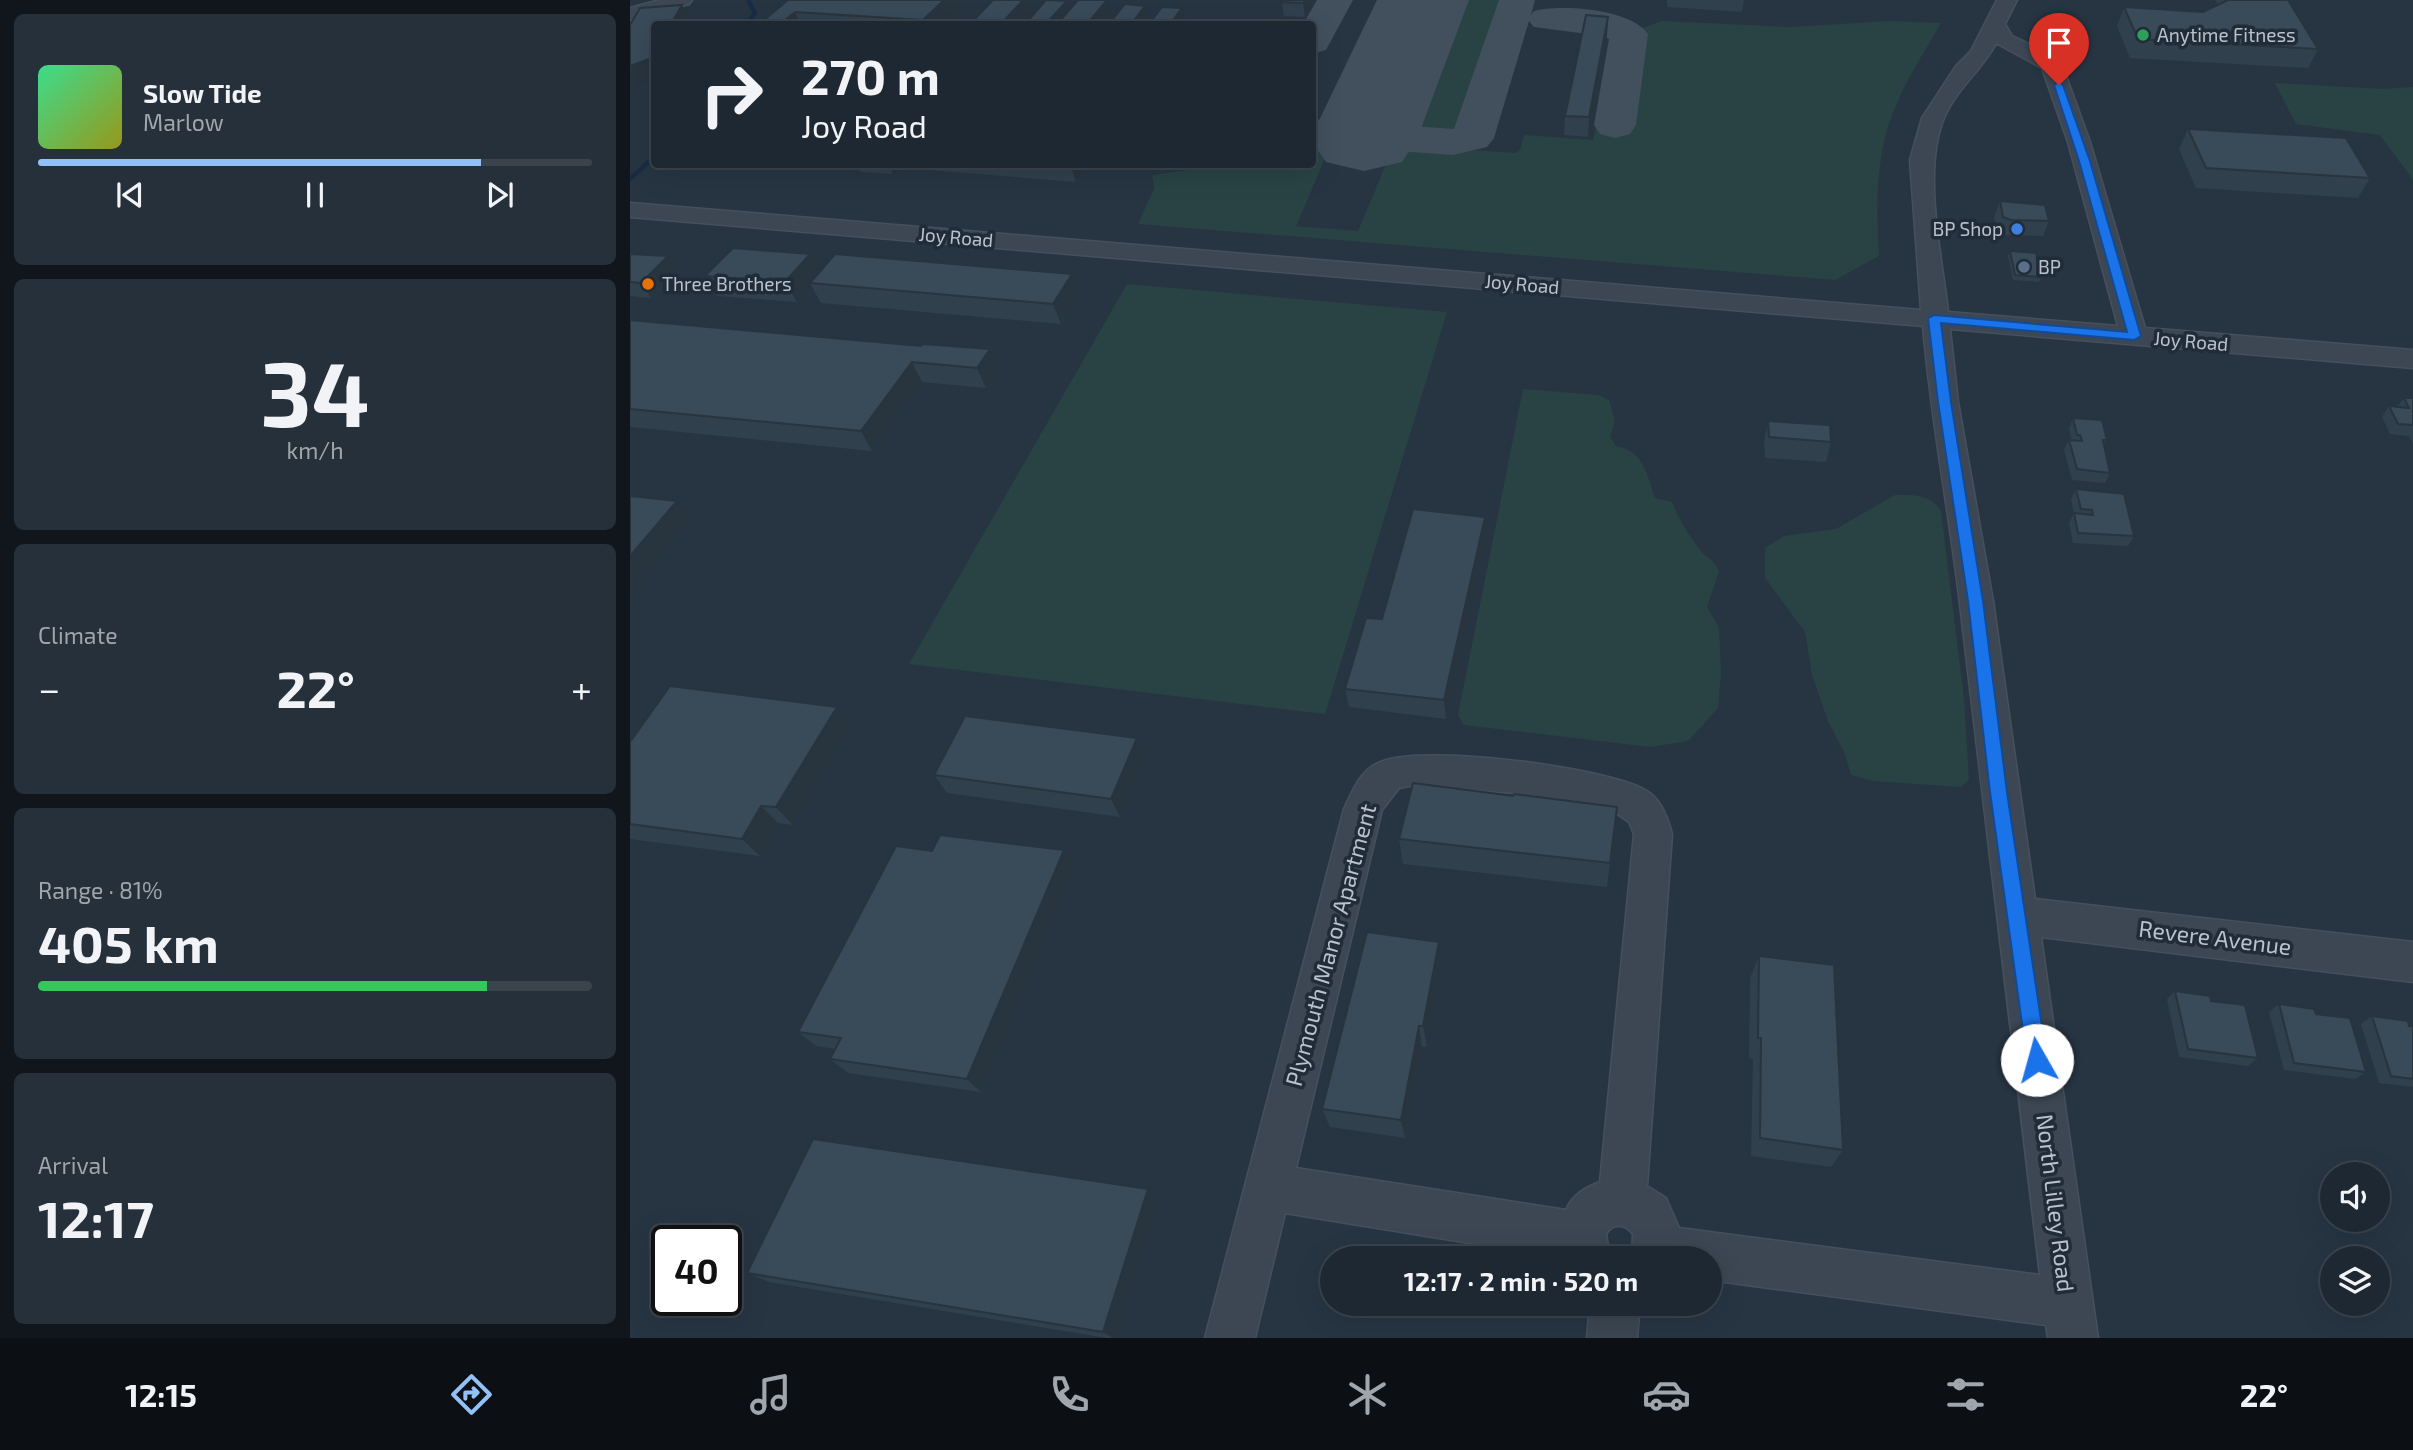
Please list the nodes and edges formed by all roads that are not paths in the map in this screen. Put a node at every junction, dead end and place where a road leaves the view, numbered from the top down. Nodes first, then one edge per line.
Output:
1 (682, 0) edge
2 (2007, 0) edge
3 (630, 14) edge
4 (1996, 26) junction
5 (630, 210) edge
6 (1934, 318) junction
7 (2134, 336) junction
8 (2413, 359) edge
9 (2017, 915) junction
10 (2413, 962) edge
11 (1269, 1187) junction
12 (1622, 1200) junction
13 (1579, 1246) edge
14 (1584, 1246) edge
15 (1657, 1246) edge
16 (1722, 1264) edge
17 (1614, 1316) edge
18 (2071, 1321) edge
19 (1230, 1338) edge
20 (1612, 1338) edge

1 - 3 street
2 - 4 street
4 - 6 street, North Lilley Road
4 - 7 street
5 - 6 street, Joy Road
6 - 7 street, Joy Road
6 - 9 street, North Lilley Road
7 - 8 street, Joy Road
9 - 10 street, Revere Avenue
9 - 18 street, North Lilley Road
11 - 12 street, Plymouth Manor Apartment
11 - 13 street
11 - 19 street, Plymouth Manor Apartment
12 - 14 street
12 - 15 street
16 - 18 street
17 - 20 street

